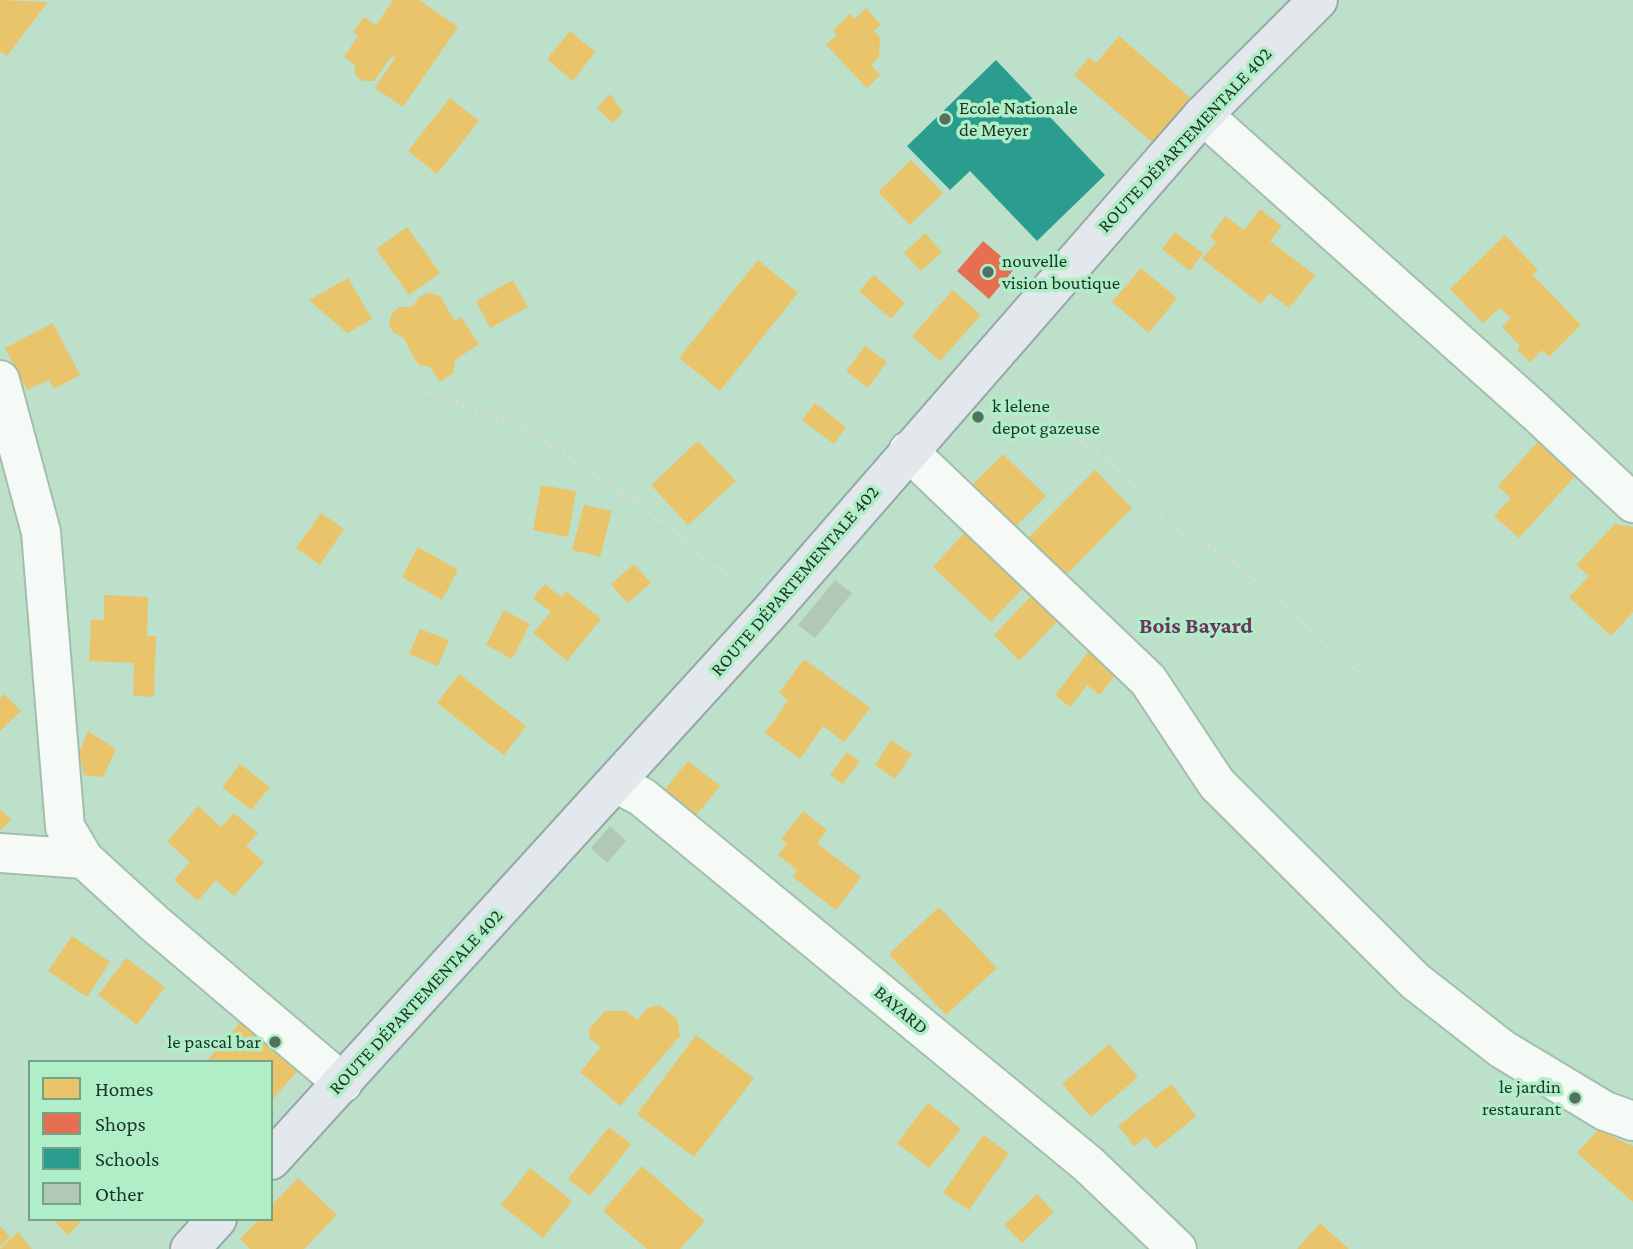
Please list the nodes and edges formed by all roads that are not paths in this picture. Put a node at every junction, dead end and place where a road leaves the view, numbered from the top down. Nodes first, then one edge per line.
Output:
1 (1318, 0) edge
2 (1203, 115) junction
3 (0, 380) edge
4 (908, 451) junction
5 (1633, 503) edge
6 (616, 783) junction
7 (0, 853) edge
8 (84, 859) junction
9 (342, 1083) junction
10 (1633, 1121) edge
11 (273, 1158) edge
12 (216, 1221) edge
13 (190, 1249) edge
14 (1177, 1249) edge

1 - 2 main road, ROUTE DÉPARTEMENTALE 402
2 - 4 main road, ROUTE DÉPARTEMENTALE 402
2 - 5 street
3 - 8 street
4 - 6 main road, ROUTE DÉPARTEMENTALE 402
4 - 10 street
6 - 9 main road, ROUTE DÉPARTEMENTALE 402
6 - 14 street, BAYARD
7 - 8 street
8 - 9 street
9 - 11 main road, ROUTE DÉPARTEMENTALE 402
12 - 13 main road

